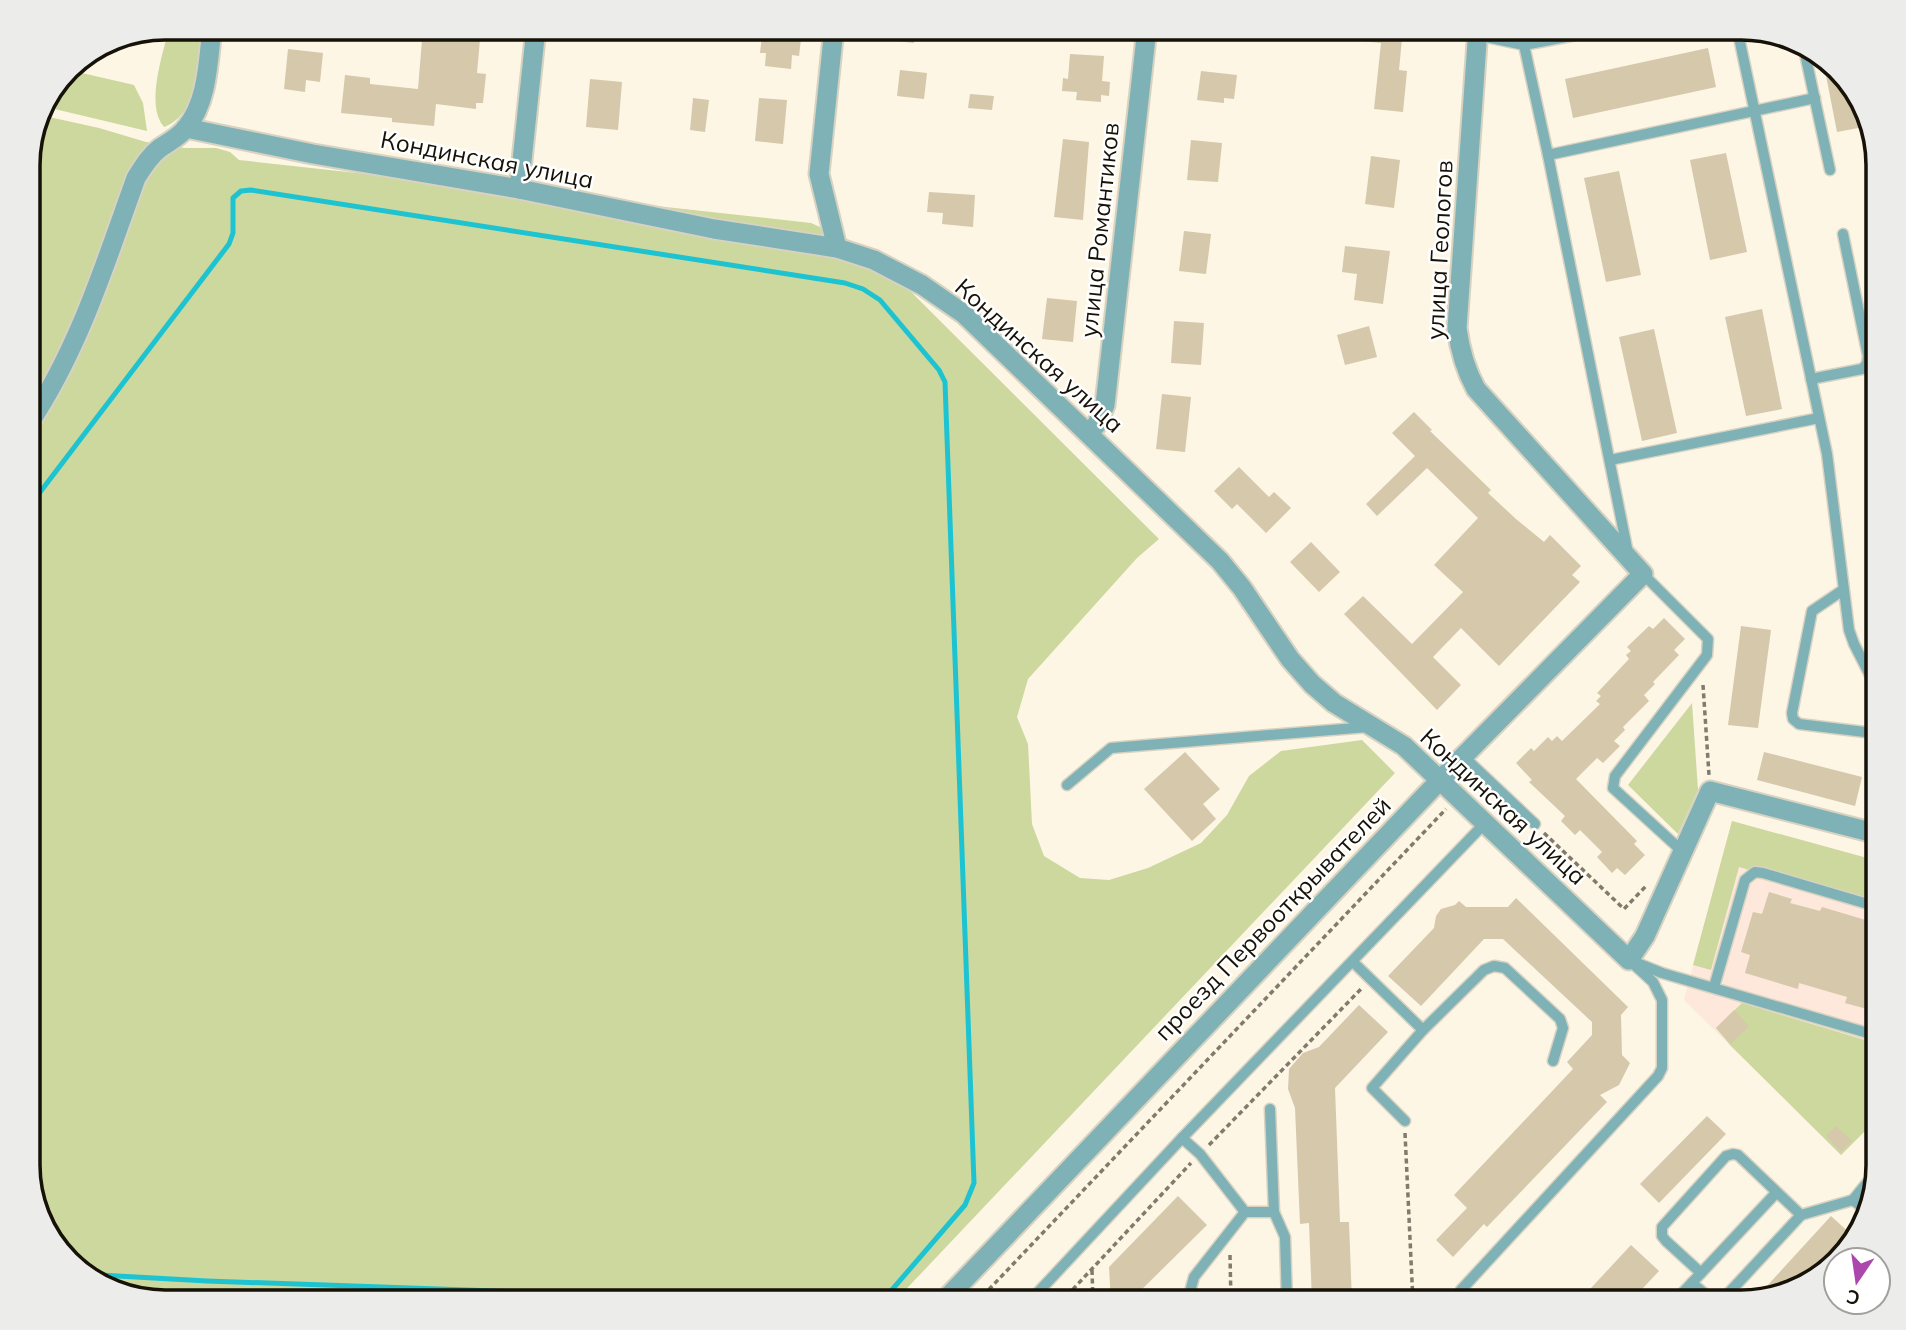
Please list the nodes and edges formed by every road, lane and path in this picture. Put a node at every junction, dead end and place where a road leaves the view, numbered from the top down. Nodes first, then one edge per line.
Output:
1 (210, 40) edge
2 (535, 40) edge
3 (833, 40) edge
4 (1146, 40) edge
5 (1477, 40) edge
6 (1506, 40) edge
7 (1550, 40) edge
8 (1740, 40) edge
9 (1524, 45) junction
10 (1806, 59) edge
11 (1815, 98) junction
12 (1755, 111) junction
13 (186, 128) junction
14 (1548, 155) junction
15 (1830, 170) dead end
16 (519, 188) junction
17 (1843, 233) dead end
18 (836, 248) junction
19 (1866, 346) edge
20 (1866, 365) edge
21 (1811, 379) junction
22 (41, 404) edge
23 (1819, 418) junction
24 (1089, 433) junction
25 (1610, 460) junction
26 (1629, 558) junction
27 (1643, 574) junction
28 (1843, 590) junction
29 (1707, 656) junction
30 (1866, 666) edge
31 (1372, 727) junction
32 (1866, 732) edge
33 (1463, 755) junction
34 (1441, 779) junction
35 (1067, 785) dead end
36 (1710, 791) junction
37 (1460, 797) junction
38 (1486, 822) junction
39 (1535, 824) joint
40 (1866, 826) edge
41 (1684, 852) junction
42 (1647, 884) dead end
43 (1866, 903) edge
44 (1629, 960) junction
45 (1353, 962) junction
46 (1662, 973) junction
47 (1371, 980) junction
48 (1653, 982) junction
49 (1714, 988) junction
50 (1423, 1030) junction
51 (1866, 1032) edge
52 (1553, 1061) dead end
53 (1270, 1109) dead end
54 (1405, 1122) joint
55 (1182, 1138) junction
56 (1200, 1154) junction
57 (1863, 1187) edge
58 (1776, 1193) junction
59 (1853, 1200) junction
60 (1859, 1205) edge
61 (1245, 1212) junction
62 (1274, 1212) junction
63 (1801, 1214) junction
64 (1229, 1231) junction
65 (1092, 1270) junction
66 (1701, 1273) junction
67 (1692, 1283) junction
68 (960, 1290) edge
69 (988, 1290) edge
70 (1040, 1290) edge
71 (1073, 1290) edge
72 (1093, 1290) edge
73 (1191, 1290) edge
74 (1231, 1290) edge
75 (1287, 1290) edge
76 (1412, 1290) edge
77 (1461, 1290) edge
78 (1685, 1290) edge
79 (1700, 1290) edge
80 (1731, 1290) edge

1 - 13 street
2 - 16 street
3 - 18 street
4 - 24 street, улица Романтиков
5 - 26 street, улица Геологов
6 - 9 lane
7 - 9 lane
8 - 12 lane
9 - 14 lane
10 - 11 lane
11 - 12 lane
11 - 15 lane
12 - 14 lane
12 - 21 lane
13 - 16 street, Кондинская улица
13 - 22 street
14 - 25 lane
16 - 18 street, Кондинская улица
17 - 19 lane
18 - 24 street, Кондинская улица
20 - 21 lane
21 - 23 lane
23 - 25 lane
23 - 28 lane
24 - 31 street, Кондинская улица
25 - 26 lane
26 - 27 street, улица Геологов
27 - 29 lane
27 - 33 street, проезд Первооткрывателей
28 - 30 lane
28 - 32 lane
29 - 36 path
29 - 41 lane
31 - 34 street, Кондинская улица
31 - 35 lane
33 - 34 street, проезд Первооткрывателей
33 - 39 lane
34 - 37 street, Кондинская улица
34 - 68 street, проезд Первооткрывателей
36 - 40 street
36 - 41 street
37 - 38 street, Кондинская улица
37 - 69 path
38 - 44 street, Кондинская улица
38 - 45 lane
39 - 42 path
41 - 44 street
43 - 49 lane
44 - 46 lane
44 - 48 lane
45 - 47 lane
45 - 55 lane
46 - 48 lane
46 - 49 lane
47 - 50 lane
47 - 56 path
48 - 77 lane
49 - 51 lane
50 - 52 lane
50 - 54 lane
53 - 62 lane
54 - 76 path
55 - 56 lane
55 - 70 lane
56 - 61 lane
56 - 65 path
57 - 59 lane
58 - 63 lane
58 - 66 lane
58 - 66 lane
59 - 60 lane
59 - 63 lane
61 - 62 lane
61 - 64 lane
62 - 75 lane
63 - 80 lane
64 - 73 lane
64 - 74 path
65 - 71 path
65 - 72 path
66 - 67 lane
67 - 78 lane
67 - 79 lane

